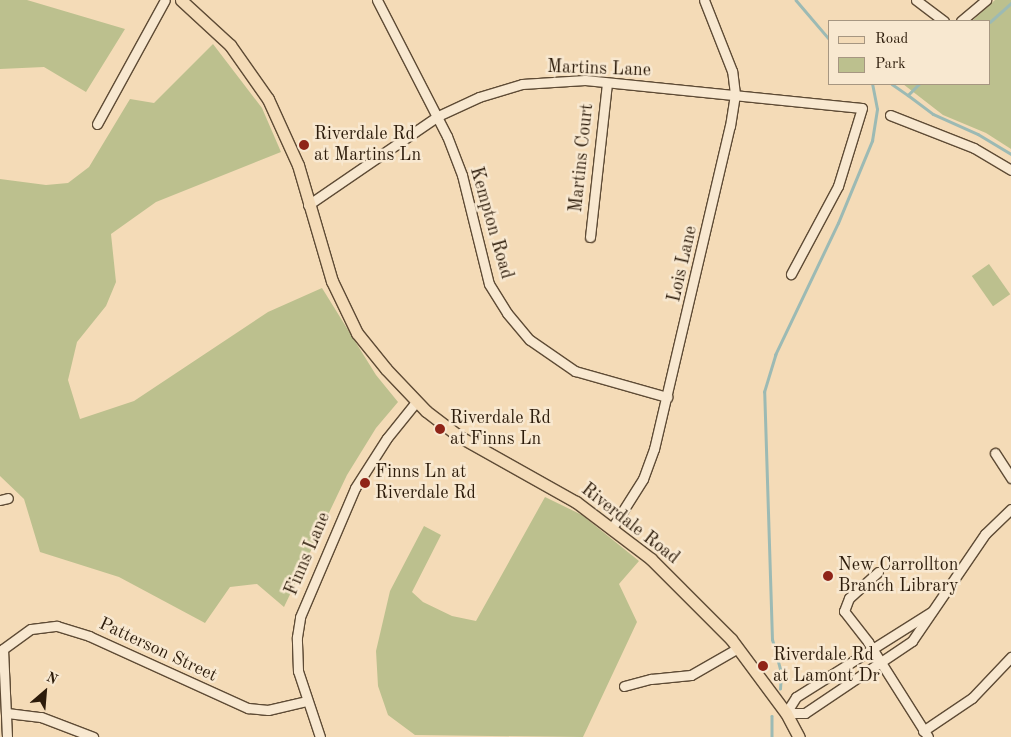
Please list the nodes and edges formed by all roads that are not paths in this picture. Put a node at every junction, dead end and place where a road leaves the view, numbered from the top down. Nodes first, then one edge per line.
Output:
1 (165, 0) edge
2 (180, 0) edge
3 (377, 0) edge
4 (704, 0) edge
5 (916, 0) edge
6 (986, 0) edge
7 (943, 20) edge
8 (962, 20) edge
9 (607, 82) junction
10 (736, 94) junction
11 (890, 115) dead end
12 (438, 116) junction
13 (97, 124) dead end
14 (1011, 170) edge
15 (308, 205) junction
16 (590, 237) dead end
17 (791, 274) dead end
18 (668, 397) junction
19 (416, 402) junction
20 (994, 453) dead end
21 (1011, 478) edge
22 (1011, 509) edge
23 (612, 528) junction
24 (878, 572) dead end
25 (931, 612) junction
26 (2, 648) edge
27 (738, 648) junction
28 (872, 648) junction
29 (1011, 657) edge
30 (881, 663) junction
31 (624, 686) dead end
32 (306, 701) junction
33 (7, 713) junction
34 (786, 713) junction
35 (925, 734) edge
36 (7, 737) edge
37 (93, 737) edge
38 (320, 737) edge
39 (799, 737) edge

1 - 13 street
2 - 15 main road, Riverdale Road
3 - 12 street, Kempton Road
4 - 10 street, Lois Lane
5 - 7 street
6 - 8 street
9 - 10 street, Martins Lane
9 - 12 street, Martins Lane
9 - 16 street, Martins Court
10 - 17 street, Martins Lane
10 - 18 street, Lois Lane
11 - 14 street
12 - 15 street, Martins Lane
12 - 18 street, Kempton Road
15 - 19 main road, Riverdale Road
18 - 23 street, Lois Lane
19 - 23 main road, Riverdale Road
19 - 32 street, Finns Lane
20 - 21 street
22 - 25 street
23 - 27 main road, Riverdale Road
24 - 28 street
25 - 28 street
25 - 30 street
26 - 32 street, Patterson Street
26 - 33 street
27 - 31 street
27 - 34 main road, Riverdale Road
28 - 30 street
28 - 34 street
29 - 35 street
30 - 34 street
30 - 35 street
32 - 38 street, Finns Lane
33 - 36 street
33 - 37 street
34 - 39 main road, Riverdale Road

